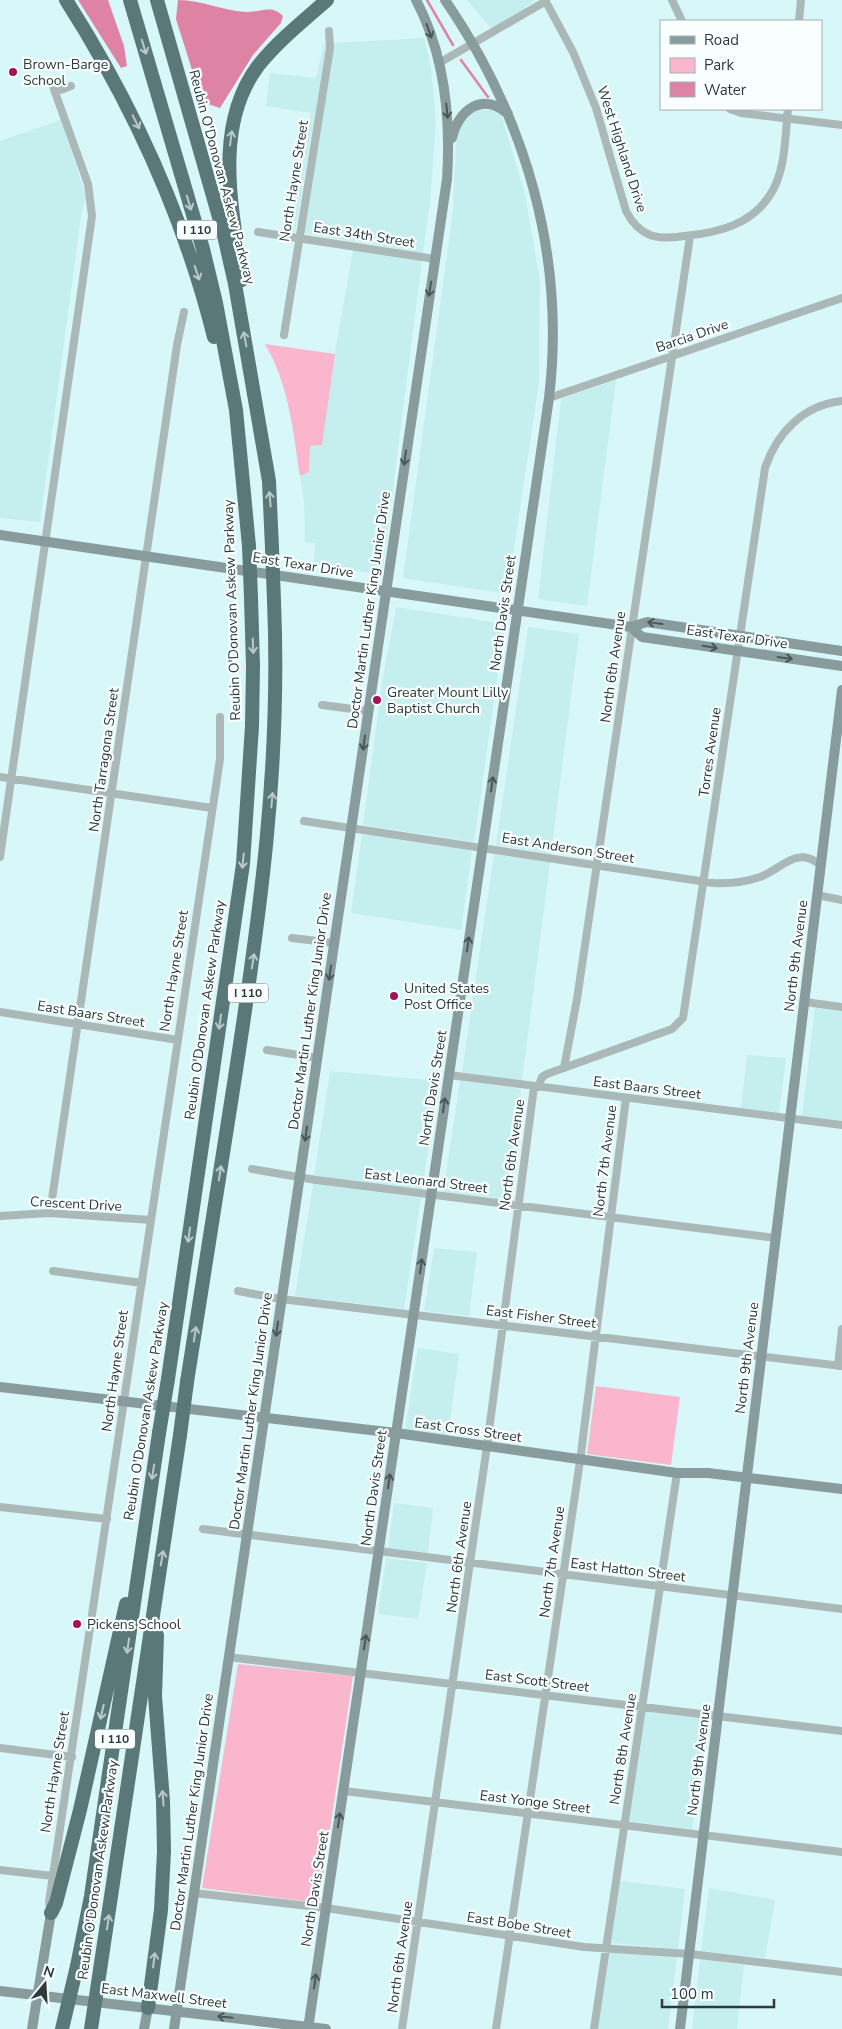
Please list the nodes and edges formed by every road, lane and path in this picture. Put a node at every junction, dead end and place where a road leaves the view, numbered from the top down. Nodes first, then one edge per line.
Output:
1 (66, 0) edge
2 (130, 0) edge
3 (157, 0) edge
4 (327, 0) edge
5 (416, 0) edge
6 (446, 0) edge
7 (546, 0) edge
8 (672, 0) edge
9 (801, 0) edge
10 (682, 20) edge
11 (798, 20) edge
12 (329, 31) dead end
13 (473, 42) junction
14 (439, 63) junction
15 (51, 81) dead end
16 (71, 86) dead end
17 (55, 92) junction
18 (733, 110) edge
19 (788, 110) edge
20 (510, 117) junction
21 (787, 119) junction
22 (842, 125) edge
23 (448, 155) junction
24 (258, 232) dead end
25 (299, 236) junction
26 (690, 236) junction
27 (435, 259) junction
28 (842, 298) edge
29 (239, 308) junction
30 (184, 312) dead end
31 (284, 335) dead end
32 (672, 356) junction
33 (550, 398) junction
34 (842, 401) edge
35 (242, 465) junction
36 (0, 534) edge
37 (45, 540) junction
38 (148, 555) junction
39 (386, 591) junction
40 (517, 610) junction
41 (631, 627) junction
42 (739, 636) junction
43 (737, 651) junction
44 (842, 651) edge
45 (842, 666) edge
46 (842, 690) edge
47 (322, 705) dead end
48 (368, 711) junction
49 (220, 717) dead end
50 (0, 777) edge
51 (12, 779) junction
52 (112, 794) junction
53 (212, 808) junction
54 (304, 821) dead end
55 (352, 828) junction
56 (482, 848) junction
57 (0, 857) edge
58 (596, 865) junction
59 (820, 865) junction
60 (703, 881) junction
61 (817, 895) junction
62 (842, 900) edge
63 (292, 938) dead end
64 (334, 943) junction
65 (805, 1002) junction
66 (842, 1007) edge
67 (0, 1012) edge
68 (78, 1024) junction
69 (178, 1040) junction
70 (267, 1050) dead end
71 (318, 1058) junction
72 (564, 1068) junction
73 (449, 1075) junction
74 (536, 1087) junction
75 (626, 1098) junction
76 (790, 1119) junction
77 (842, 1125) edge
78 (252, 1168) dead end
79 (300, 1177) junction
80 (431, 1195) junction
81 (518, 1205) junction
82 (50, 1213) junction
83 (0, 1216) edge
84 (611, 1217) junction
85 (151, 1220) junction
86 (776, 1238) junction
87 (53, 1271) dead end
88 (142, 1283) junction
89 (238, 1291) dead end
90 (281, 1299) junction
91 (414, 1314) junction
92 (503, 1325) junction
93 (842, 1329) edge
94 (596, 1336) junction
95 (761, 1357) junction
96 (840, 1366) edge
97 (0, 1387) edge
98 (124, 1402) junction
99 (264, 1418) junction
100 (396, 1433) junction
101 (487, 1446) junction
102 (580, 1461) junction
103 (677, 1473) junction
104 (746, 1478) junction
105 (842, 1489) edge
106 (0, 1507) edge
107 (147, 1511) junction
108 (107, 1519) junction
109 (203, 1529) dead end
110 (246, 1535) junction
111 (379, 1552) junction
112 (470, 1564) junction
113 (563, 1575) junction
114 (660, 1587) junction
115 (733, 1596) junction
116 (154, 1606) junction
117 (842, 1609) edge
118 (228, 1657) junction
119 (360, 1673) junction
120 (453, 1684) junction
121 (545, 1695) junction
122 (642, 1707) junction
123 (718, 1716) junction
124 (842, 1731) edge
125 (0, 1748) edge
126 (72, 1756) junction
127 (344, 1791) junction
128 (435, 1802) junction
129 (527, 1814) junction
130 (624, 1825) junction
131 (704, 1835) junction
132 (842, 1852) edge
133 (0, 1870) edge
134 (53, 1876) junction
135 (194, 1893) junction
136 (326, 1908) junction
137 (51, 1913) junction
138 (417, 1922) junction
139 (509, 1935) junction
140 (606, 1948) junction
141 (690, 1954) junction
142 (842, 1972) edge
143 (0, 1991) edge
144 (38, 1995) junction
145 (148, 2008) junction
146 (176, 2012) junction
147 (308, 2028) edge
148 (32, 2029) edge
149 (62, 2029) edge
150 (91, 2029) edge
151 (144, 2029) edge
152 (174, 2029) edge
153 (326, 2029) edge
154 (402, 2029) edge
155 (496, 2029) edge
156 (594, 2029) edge
157 (680, 2029) edge

1 -> 35 highway
2 -> 35 highway, Reubin O'Donovan Askew Parkway / I 110
3 - 29 highway, Reubin O'Donovan Askew Parkway / I 110
29 -> 4 highway
5 -> 14 main road, Doctor Martin Luther King Junior Drive
6 - 13 main road, North Davis Street
7 - 13 street
7 - 26 street, West Highland Drive
8 - 10 street
9 - 11 street
12 - 25 street, North Hayne Street
13 - 14 street
13 - 20 main road, North Davis Street
14 -> 23 main road, Doctor Martin Luther King Junior Drive
15 - 17 street
16 - 17 street
17 - 37 street
18 - 21 street
19 - 21 street, West Highland Drive
20 - 23 main road
20 - 33 main road, North Davis Street
21 - 22 street
21 - 26 street, West Highland Drive
23 - 27 main road, Doctor Martin Luther King Junior Drive
24 - 25 street, East 34th Street
25 - 27 street, East 34th Street
25 - 31 street, North Hayne Street
26 - 32 street, North 6th Avenue
27 -> 39 main road, Doctor Martin Luther King Junior Drive
28 - 32 street, Barcia Drive
116 -> 29 highway, Reubin O'Donovan Askew Parkway / I 110, bridge
30 - 38 street, North Tarragona Street
32 - 33 street, Barcia Drive
32 - 41 street, North 6th Avenue
33 - 40 main road, North Davis Street
34 - 42 street, Torres Avenue
35 -> 107 highway, Reubin O'Donovan Askew Parkway / I 110, bridge
36 - 37 main road, East Texar Drive
37 - 38 main road, East Texar Drive
37 - 51 street
38 - 39 main road, East Texar Drive
38 - 52 street, North Tarragona Street
39 - 40 main road, East Texar Drive
39 - 48 main road, Doctor Martin Luther King Junior Drive
40 - 41 main road, East Texar Drive
56 -> 40 main road, North Davis Street
42 -> 41 main road, East Texar Drive
41 -> 43 main road, East Texar Drive
41 - 58 street, North 6th Avenue
42 - 43 street, Torres Avenue
42 - 44 main road, East Texar Drive
43 -> 45 main road, East Texar Drive
43 - 60 street, Torres Avenue
46 - 59 main road, North 9th Avenue
47 - 48 street
48 -> 55 main road, Doctor Martin Luther King Junior Drive
49 - 53 street, North Hayne Street
50 - 51 street
51 - 52 street
51 - 57 street
52 - 53 street
52 - 68 street, North Tarragona Street
53 - 69 street, North Hayne Street
54 - 55 street, East Anderson Street
55 - 56 street, East Anderson Street
55 - 64 main road, Doctor Martin Luther King Junior Drive
56 - 58 street, East Anderson Street
73 -> 56 main road, North Davis Street
58 - 60 street, East Anderson Street
58 - 72 street, North 6th Avenue
59 - 60 street, East Anderson Street
59 - 61 main road, North 9th Avenue
60 - 72 street, Torres Avenue
61 - 62 street
61 - 65 main road, North 9th Avenue
63 - 64 street
64 -> 71 main road, Doctor Martin Luther King Junior Drive
65 - 66 street
65 - 76 main road, North 9th Avenue
67 - 68 street, East Baars Street
68 - 69 street, East Baars Street
68 - 82 street, North Tarragona Street
69 - 85 street, North Hayne Street
70 - 71 street
71 -> 79 main road, Doctor Martin Luther King Junior Drive
72 - 74 street, North 6th Avenue
73 - 74 street, East Baars Street
80 -> 73 main road, North Davis Street
74 - 75 street, East Baars Street
74 - 81 street, North 6th Avenue
75 - 76 street, East Baars Street
75 - 84 street, North 7th Avenue
76 - 77 street, East Baars Street
76 - 86 main road, North 9th Avenue
78 - 79 street, East Leonard Street
79 - 80 street, East Leonard Street
79 - 90 main road, Doctor Martin Luther King Junior Drive
80 - 81 street, East Leonard Street
91 -> 80 main road, North Davis Street
81 - 84 street, East Leonard Street
81 - 92 street, North 6th Avenue
82 - 83 street, Crescent Drive
82 - 85 street, Crescent Drive
84 - 86 street, East Leonard Street
84 - 94 street, North 7th Avenue
85 - 88 street, North Hayne Street
86 - 95 main road, North 9th Avenue
87 - 88 street
88 - 98 street, North Hayne Street
89 - 90 street, East Fisher Street
90 - 91 street, East Fisher Street
90 -> 99 main road, Doctor Martin Luther King Junior Drive
91 - 92 street, East Fisher Street
91 - 100 main road, North Davis Street
92 - 94 street, East Fisher Street
92 - 101 street, North 6th Avenue
93 - 96 street
94 - 95 street, East Fisher Street
94 - 102 street, North 7th Avenue
95 - 96 street, East Fisher Street
95 - 104 main road, North 9th Avenue
97 - 98 main road, East Cross Street
98 - 99 main road, East Cross Street
98 - 108 street, North Hayne Street
99 - 100 main road, East Cross Street
99 - 110 main road, Doctor Martin Luther King Junior Drive
100 - 101 main road, East Cross Street
111 -> 100 main road, North Davis Street
101 - 102 main road, East Cross Street
101 - 112 street, North 6th Avenue
102 - 103 main road, East Cross Street
102 - 113 street, North 7th Avenue
103 - 104 main road, East Cross Street
103 - 114 street, North 8th Avenue
104 - 105 main road, East Cross Street
104 - 115 main road, North 9th Avenue
106 - 108 street
107 -> 137 highway
107 -> 149 highway, Reubin O'Donovan Askew Parkway / I 110, bridge
108 - 126 street, North Hayne Street
109 - 110 street, East Hatton Street
110 - 111 street, East Hatton Street
110 - 118 main road, Doctor Martin Luther King Junior Drive
111 - 112 street, East Hatton Street
119 -> 111 main road, North Davis Street
112 - 113 street, East Hatton Street
112 - 120 street, North 6th Avenue
113 - 114 street, East Hatton Street
113 - 121 street, North 7th Avenue
114 - 115 street, East Hatton Street
114 - 122 street, North 8th Avenue
115 - 117 street, East Hatton Street
115 - 123 main road, North 9th Avenue
145 -> 116 highway
150 -> 116 highway, Reubin O'Donovan Askew Parkway / I 110, bridge
118 - 119 street, East Scott Street
118 - 135 main road, Doctor Martin Luther King Junior Drive
119 - 120 street, East Scott Street
119 - 127 main road, North Davis Street
120 - 121 street, East Scott Street
120 - 128 street, North 6th Avenue
121 - 122 street, East Scott Street
121 - 129 street, North 7th Avenue
122 - 123 street, East Scott Street
122 - 130 street, North 8th Avenue
123 - 124 street, East Scott Street
123 - 131 main road, North 9th Avenue
125 - 126 street
126 - 134 street, North Hayne Street
127 - 128 street, East Yonge Street
136 -> 127 main road, North Davis Street
128 - 129 street, East Yonge Street
128 - 138 street, North 6th Avenue
129 - 130 street, East Yonge Street
129 - 139 street, North 7th Avenue
130 - 131 street, East Yonge Street
130 - 140 street, North 8th Avenue
131 - 132 street, East Yonge Street
131 - 141 main road, North 9th Avenue
133 - 134 street
134 - 137 street, North Hayne Street
135 - 136 street, East Bobe Street
135 - 146 main road, Doctor Martin Luther King Junior Drive
136 - 138 street, East Bobe Street
147 -> 136 main road, North Davis Street
137 - 144 main road, North Hayne Street
138 - 139 street, East Bobe Street
138 - 154 street, North 6th Avenue
139 - 140 street, East Bobe Street
139 - 155 street, North 7th Avenue
140 - 141 street, East Bobe Street
140 - 156 street, North 8th Avenue
141 - 142 street, East Bobe Street
141 - 157 main road, North 9th Avenue
143 - 144 main road, East Maxwell Street
144 - 145 main road, East Maxwell Street
144 - 148 main road, North Hayne Street
145 - 146 main road, East Maxwell Street
145 - 151 main road
147 -> 146 main road, East Maxwell Street
146 - 152 main road, Doctor Martin Luther King Junior Drive
147 - 153 main road, East Maxwell Street

